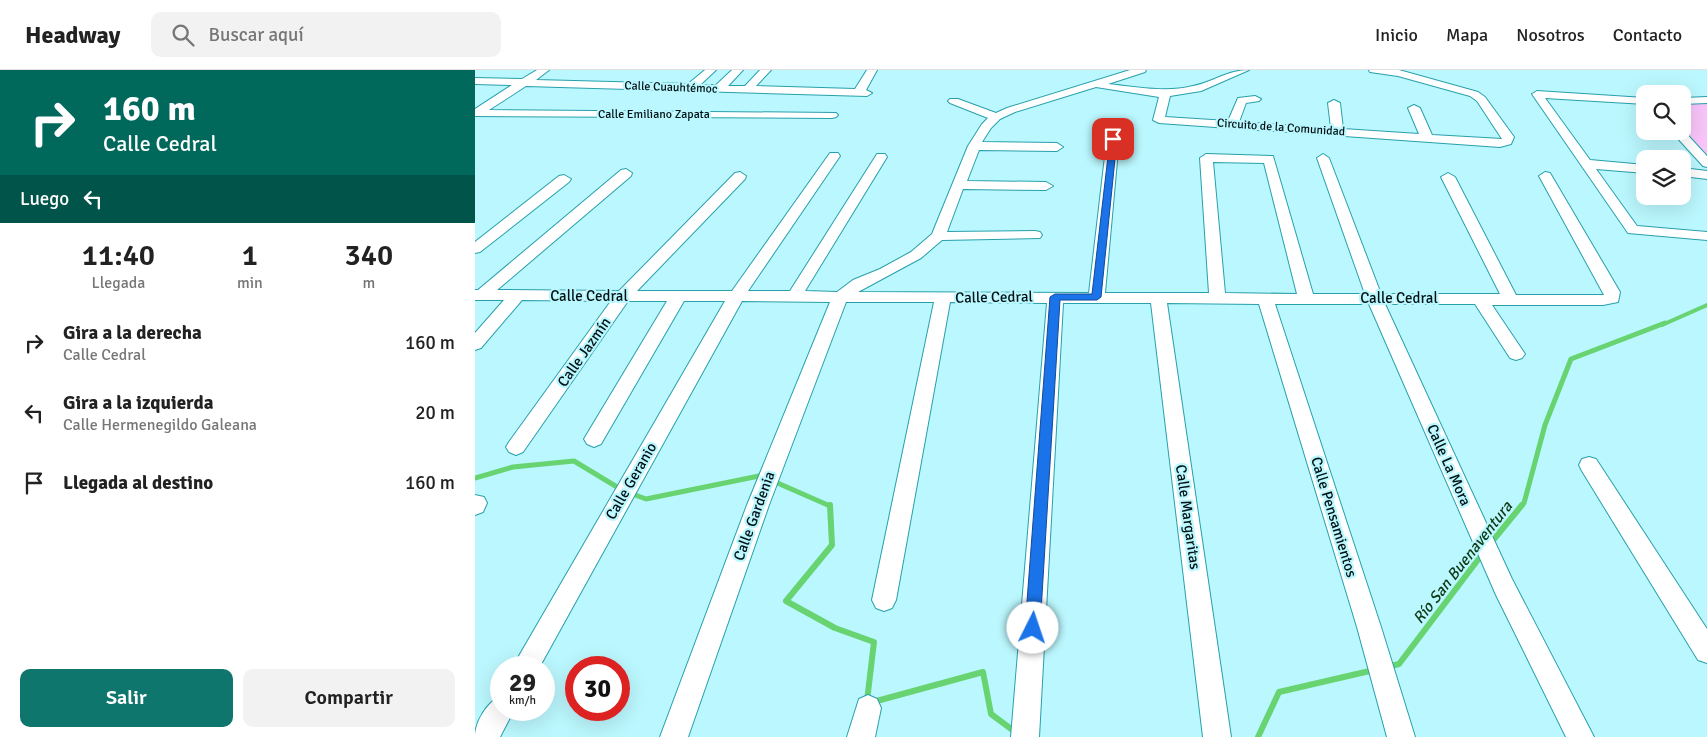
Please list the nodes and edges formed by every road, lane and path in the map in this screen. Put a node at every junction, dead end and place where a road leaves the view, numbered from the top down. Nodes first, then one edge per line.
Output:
1 (544, 70) edge
2 (711, 70) edge
3 (738, 70) edge
4 (766, 70) edge
5 (872, 70) edge
6 (1141, 70) edge
7 (1244, 70) edge
8 (1375, 70) edge
9 (475, 81) edge
10 (524, 83) junction
11 (1095, 85) junction
12 (691, 87) junction
13 (719, 88) junction
14 (748, 89) junction
15 (863, 92) joint
16 (1165, 94) junction
17 (975, 96) dead end
18 (1255, 100) dead end
19 (1636, 100) edge
20 (1691, 100) edge
21 (1707, 100) edge
22 (1334, 103) dead end
23 (1414, 108) dead end
24 (476, 113) edge
25 (833, 115) dead end
26 (996, 117) junction
27 (1233, 124) junction
28 (1337, 131) junction
29 (1508, 137) joint
30 (1427, 138) junction
31 (1113, 139) dead end
32 (1685, 140) edge
33 (974, 146) junction
34 (1057, 147) dead end
35 (834, 156) dead end
36 (881, 158) dead end
37 (1323, 158) dead end
38 (1707, 163) edge
39 (1587, 164) junction
40 (1636, 168) edge
41 (626, 173) dead end
42 (1691, 173) edge
43 (1707, 175) edge
44 (740, 176) dead end
45 (1545, 176) dead end
46 (1449, 177) dead end
47 (564, 179) dead end
48 (960, 185) junction
49 (1046, 186) dead end
50 (1035, 235) dead end
51 (938, 236) junction
52 (1707, 236) edge
53 (475, 249) edge
54 (478, 295) edge
55 (679, 295) junction
56 (737, 295) junction
57 (517, 296) junction
58 (623, 296) junction
59 (795, 297) junction
60 (840, 297) junction
61 (1055, 297) junction
62 (1097, 297) junction
63 (1158, 297) junction
64 (1217, 297) junction
65 (943, 298) junction
66 (1265, 298) junction
67 (1306, 298) junction
68 (1374, 298) junction
69 (1510, 298) junction
70 (1480, 299) junction
71 (475, 344) edge
72 (1516, 354) dead end
73 (595, 439) dead end
74 (516, 447) dead end
75 (1589, 465) dead end
76 (884, 600) dead end
77 (1369, 627) joint
78 (1707, 651) edge
79 (532, 656) edge
80 (868, 708) dead end
81 (494, 721) edge
82 (485, 737) edge
83 (674, 737) edge
84 (861, 737) edge
85 (1025, 737) edge
86 (1217, 737) edge
87 (1401, 737) edge
88 (1580, 737) edge

1 - 10 street
2 - 12 street
3 - 13 street
4 - 14 street
5 - 15 street
6 - 11 street
7 - 16 street
8 - 29 street
9 - 10 street, Calle Cuauhtémoc
10 - 12 street, Calle Cuauhtémoc
10 - 24 street
11 - 16 street
11 - 26 street
12 - 13 street, Calle Cuauhtémoc
13 - 14 street, Calle Cuauhtémoc
14 - 15 street, Calle Cuauhtémoc
16 - 27 street, Circuito de la Comunidad
17 - 26 street
18 - 27 street
19 - 39 street
20 - 21 street
22 - 28 street
23 - 30 street
24 - 25 street, Calle Emiliano Zapata
26 - 33 street
27 - 28 street, Circuito de la Comunidad
28 - 30 street, Circuito de la Comunidad
29 - 30 street, Circuito de la Comunidad
31 - 62 street
32 - 38 street
33 - 34 street
33 - 48 street
35 - 56 street
36 - 59 street
37 - 68 street, Calle La Mora
39 - 40 street
39 - 52 street
41 - 54 street
42 - 43 street
44 - 58 street, Calle Jazmín
45 - 69 street, Calle Cedral
46 - 69 street
47 - 53 street
48 - 49 street
48 - 51 street
50 - 51 street
51 - 60 street
54 - 57 street, Calle Cedral
55 - 56 street, Calle Cedral
55 - 58 street, Calle Cedral
55 - 73 street
56 - 59 street, Calle Cedral
56 - 79 street, Calle Geranio
57 - 58 street, Calle Cedral
57 - 71 street
58 - 74 street, Calle Jazmín
59 - 60 street, Calle Cedral
60 - 65 street, Calle Cedral
60 - 83 street, Calle Gardenia
61 - 62 street, Calle Cedral
61 - 65 street, Calle Cedral
61 - 85 street
62 - 63 street, Calle Cedral
63 - 64 street, Calle Cedral
63 - 86 street, Calle Margaritas
64 - 66 street, Calle Cedral
64 - 67 street
65 - 76 street
66 - 67 street, Calle Cedral
66 - 77 street, Calle Pensamientos
67 - 68 street, Calle Cedral
68 - 70 street, Calle Cedral
68 - 88 street, Calle La Mora
69 - 70 street, Calle Cedral
70 - 72 street
75 - 78 street
77 - 87 street, Calle Pensamientos
80 - 84 street
81 - 82 street

